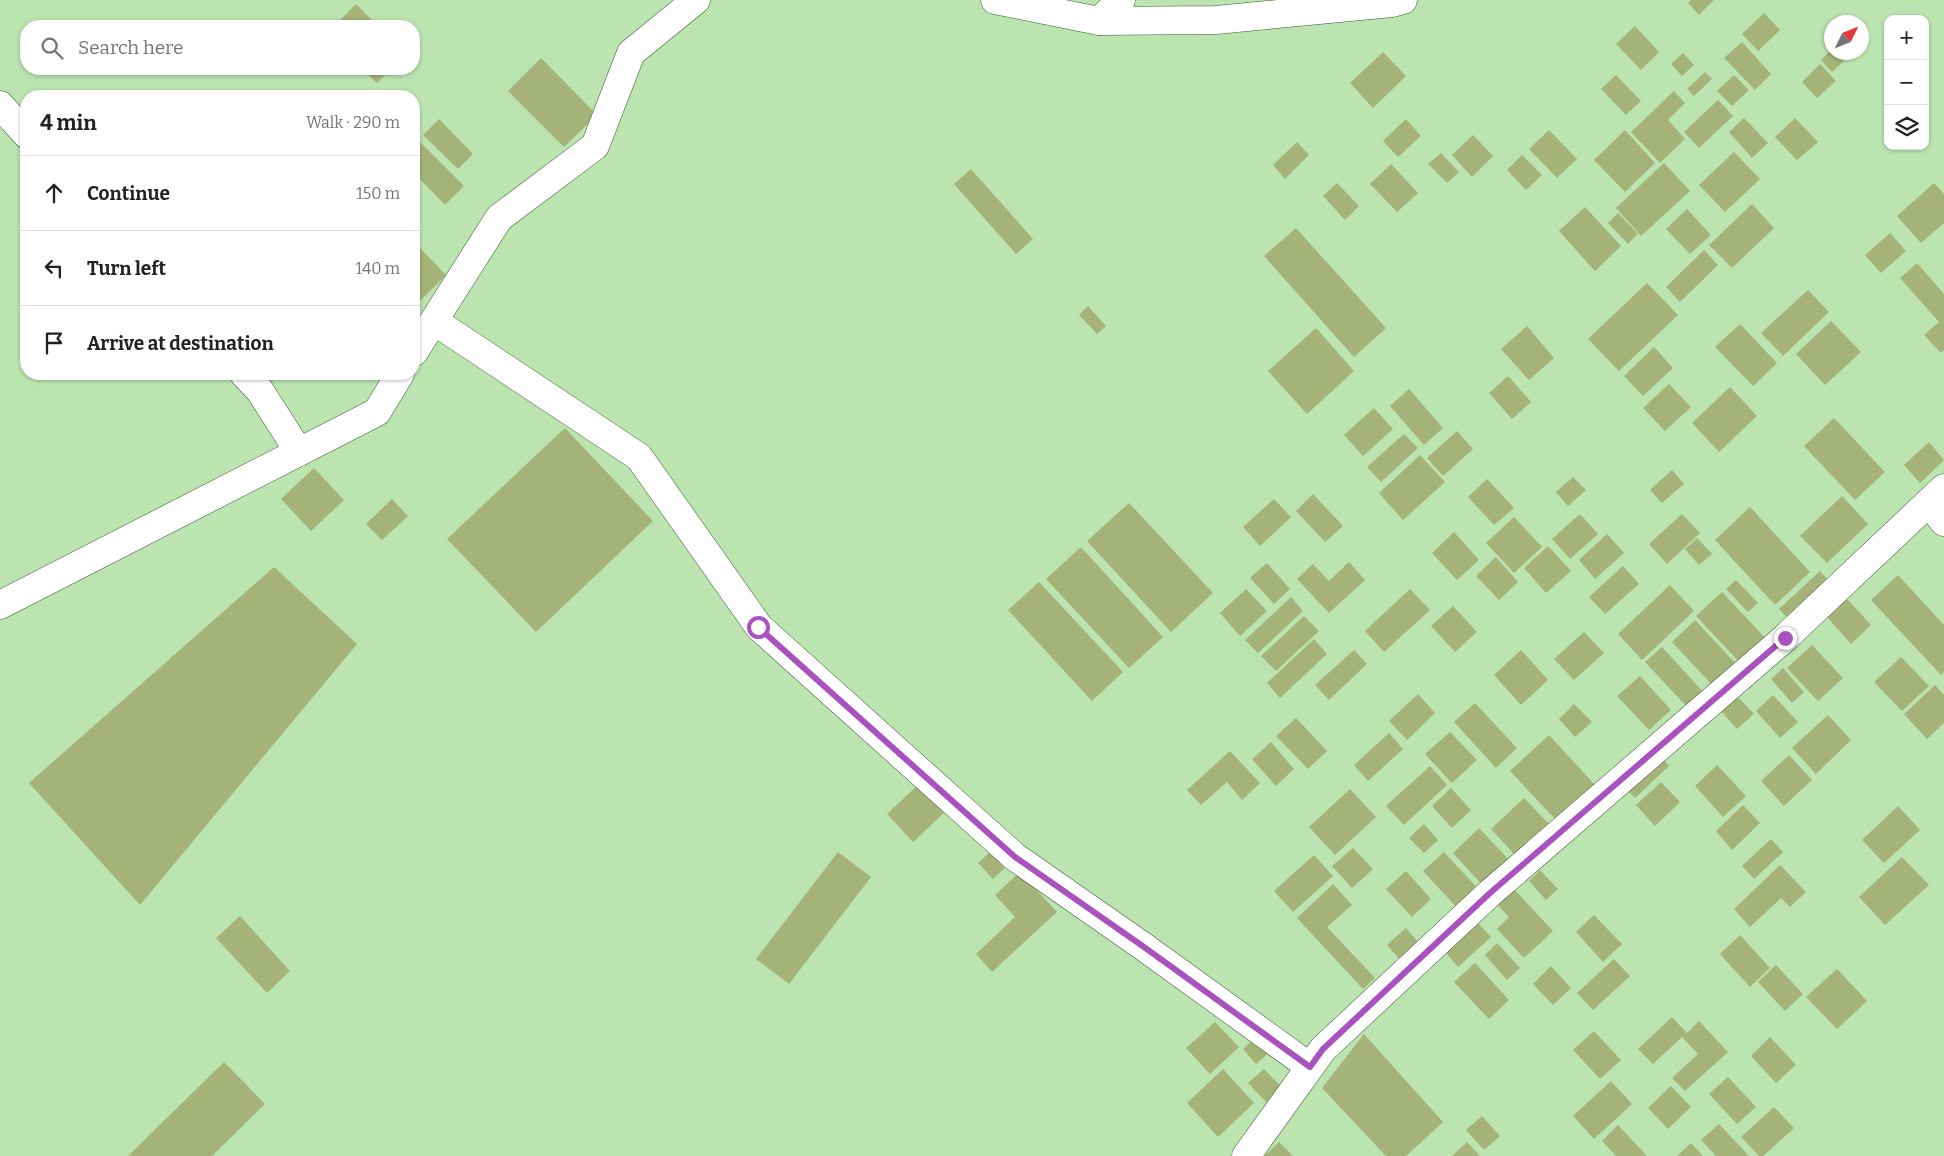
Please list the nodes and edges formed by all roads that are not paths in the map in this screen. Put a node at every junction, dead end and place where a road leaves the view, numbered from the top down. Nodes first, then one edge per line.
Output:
1 (696, 0) edge
2 (995, 0) edge
3 (1121, 0) edge
4 (1403, 0) edge
5 (1099, 21) junction
6 (0, 105) edge
7 (20, 127) edge
8 (434, 321) junction
9 (420, 343) edge
10 (250, 380) edge
11 (396, 380) edge
12 (299, 452) junction
13 (1939, 504) edge
14 (0, 605) edge
15 (1310, 1067) junction
16 (1246, 1156) edge

1 - 8 street
2 - 5 street
3 - 5 street
4 - 5 street
6 - 7 street
8 - 9 street
8 - 15 street
10 - 12 street
11 - 12 street
12 - 14 street
13 - 15 street
15 - 16 street

